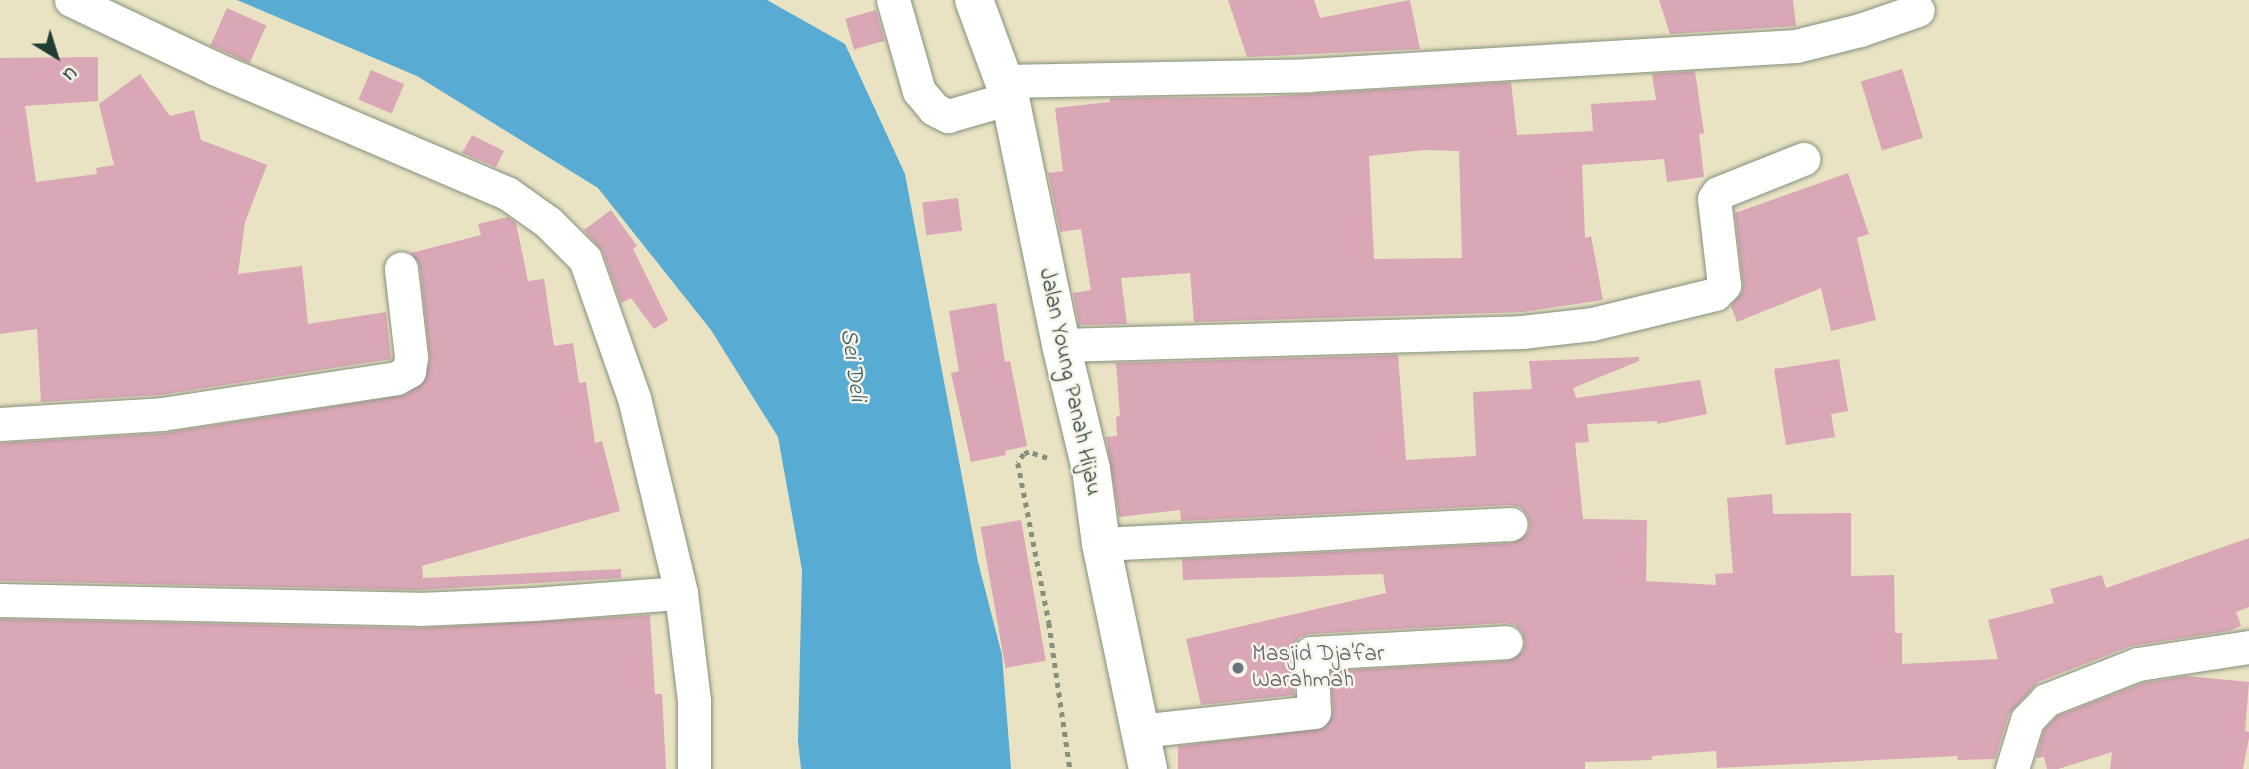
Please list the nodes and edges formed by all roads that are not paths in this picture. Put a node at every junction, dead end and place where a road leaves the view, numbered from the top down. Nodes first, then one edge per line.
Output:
1 (71, 0) edge
2 (893, 0) edge
3 (974, 0) edge
4 (1917, 10) dead end
5 (1008, 90) junction
6 (1802, 159) dead end
7 (401, 269) dead end
8 (1061, 345) junction
9 (0, 424) edge
10 (1511, 524) dead end
11 (1101, 544) junction
12 (681, 593) junction
13 (0, 600) edge
14 (1506, 642) dead end
15 (2249, 647) edge
16 (1139, 732) junction
17 (694, 769) edge
18 (1147, 769) edge
19 (2012, 769) edge

1 - 12 street
2 - 5 street
3 - 5 street, Jalan Young Panah Hijau
4 - 5 street
5 - 8 street, Jalan Young Panah Hijau
6 - 8 street
7 - 9 street
8 - 11 street, Jalan Young Panah Hijau
10 - 11 street
11 - 16 street, Jalan Young Panah Hijau
12 - 13 street
12 - 17 street
14 - 16 street
15 - 19 street
16 - 18 street, Jalan Young Panah Hijau

